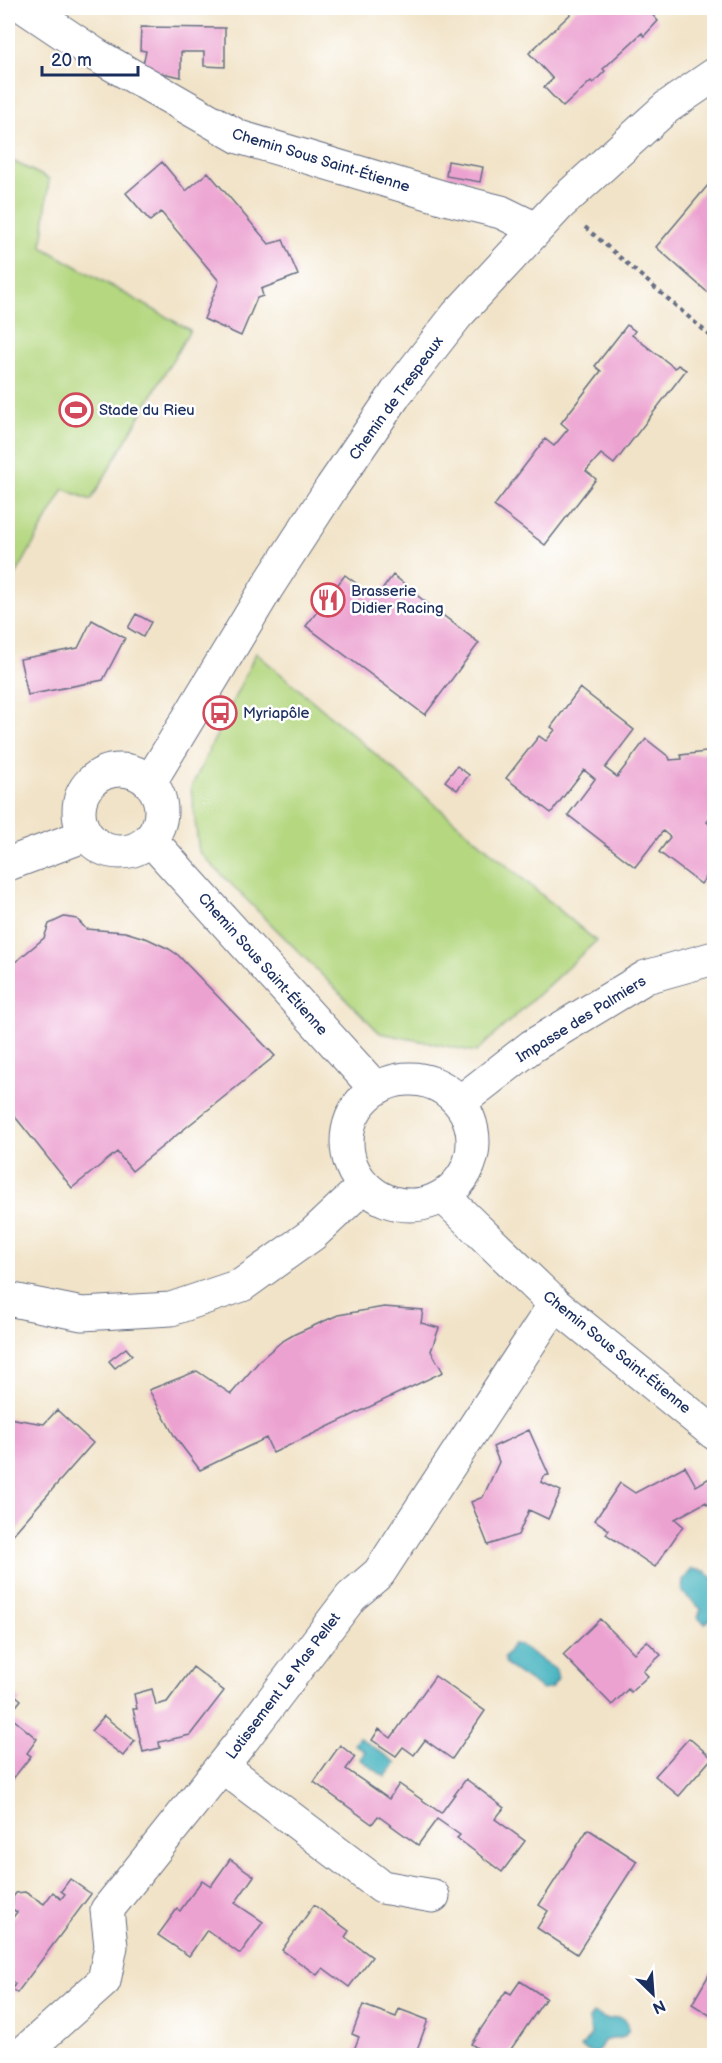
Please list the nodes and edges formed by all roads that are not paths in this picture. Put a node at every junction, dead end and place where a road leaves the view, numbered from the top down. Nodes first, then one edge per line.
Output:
1 (26, 8) edge
2 (714, 75) edge
3 (536, 229) junction
4 (150, 782) junction
5 (86, 835) junction
6 (150, 839) junction
7 (8, 864) edge
8 (714, 958) edge
9 (376, 1089) junction
10 (460, 1102) junction
11 (364, 1186) junction
12 (443, 1196) junction
13 (8, 1299) edge
14 (555, 1304) junction
15 (714, 1432) edge
16 (222, 1766) junction
17 (433, 1896) dead end
18 (20, 2055) edge

1 - 3 street, Chemin Sous Saint-Étienne
2 - 3 street, Chemin de Trespeaux
3 - 4 street, Chemin de Trespeaux
4 - 5 street
4 - 6 street
5 - 6 street
5 - 7 street
6 - 9 street, Chemin Sous Saint-Étienne
8 - 10 street, Impasse des Palmiers
9 - 10 street
9 - 11 street
10 - 12 street
11 - 12 street
11 - 13 street
12 - 14 street, Chemin Sous Saint-Étienne
14 - 15 street, Chemin Sous Saint-Étienne
14 - 16 street, Lotissement Le Mas Pellet
16 - 17 street
16 - 18 street, Lotissement Le Mas Pellet

